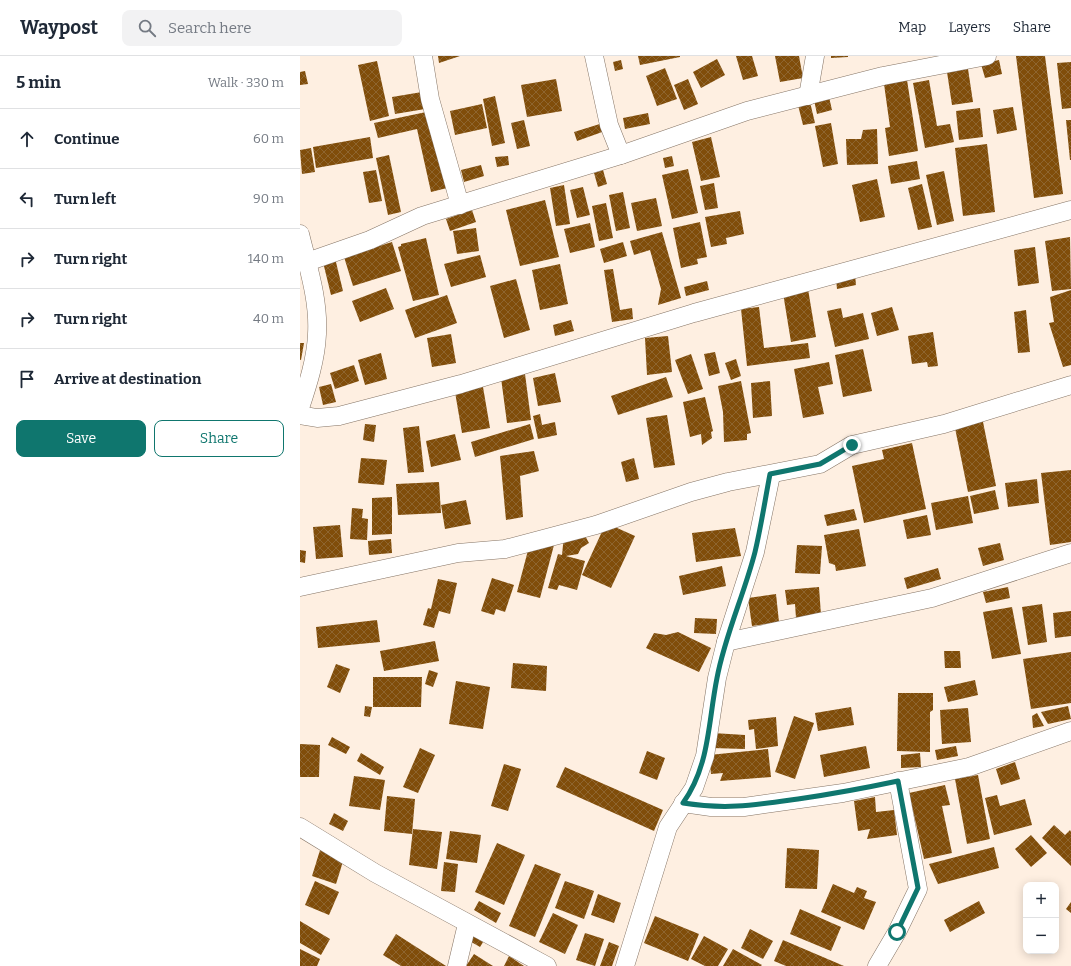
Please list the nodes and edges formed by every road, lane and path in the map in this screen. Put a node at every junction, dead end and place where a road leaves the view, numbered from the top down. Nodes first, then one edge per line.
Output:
1 (423, 56) edge
2 (594, 56) edge
3 (815, 56) edge
4 (987, 56) edge
5 (808, 96) junction
6 (621, 155) junction
7 (460, 205) junction
8 (1071, 210) edge
9 (300, 234) edge
10 (307, 262) junction
11 (1071, 385) edge
12 (300, 408) edge
13 (300, 414) edge
14 (770, 474) junction
15 (1071, 553) edge
16 (300, 587) edge
17 (726, 642) junction
18 (1071, 731) edge
19 (898, 781) junction
20 (683, 803) junction
21 (300, 827) edge
22 (467, 924) junction
23 (457, 966) edge
24 (547, 966) edge
25 (625, 966) edge
26 (877, 966) edge

1 - 7 street
2 - 6 street
3 - 5 street
4 - 5 street
5 - 6 street
6 - 7 street
7 - 10 street
8 - 13 street
9 - 10 street
10 - 12 street
11 - 14 street
14 - 16 street
14 - 17 street
15 - 17 street
17 - 20 street
18 - 19 street
19 - 20 street
19 - 26 street
20 - 25 street
21 - 22 street
22 - 23 street
22 - 24 street

